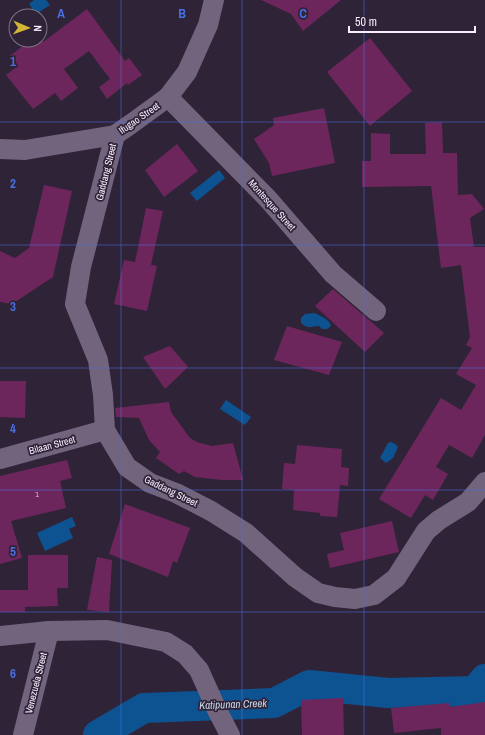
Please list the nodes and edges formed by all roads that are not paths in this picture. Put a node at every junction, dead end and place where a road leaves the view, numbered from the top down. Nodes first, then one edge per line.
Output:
1 (214, 0) edge
2 (168, 97) junction
3 (115, 135) junction
4 (0, 149) edge
5 (376, 311) dead end
6 (105, 430) junction
7 (0, 459) edge
8 (485, 482) edge
9 (49, 631) junction
10 (0, 636) edge
11 (22, 735) edge
12 (230, 735) edge

1 - 2 street, Ifugao Street
2 - 3 street, Ifugao Street
2 - 5 street, Montesque Street
3 - 4 street, Ifugao Street
3 - 6 street, Gaddang Street
6 - 7 street, Bilaan Street
6 - 8 street, Gaddang Street
9 - 10 street
9 - 11 street, Venezuela Street
9 - 12 street

